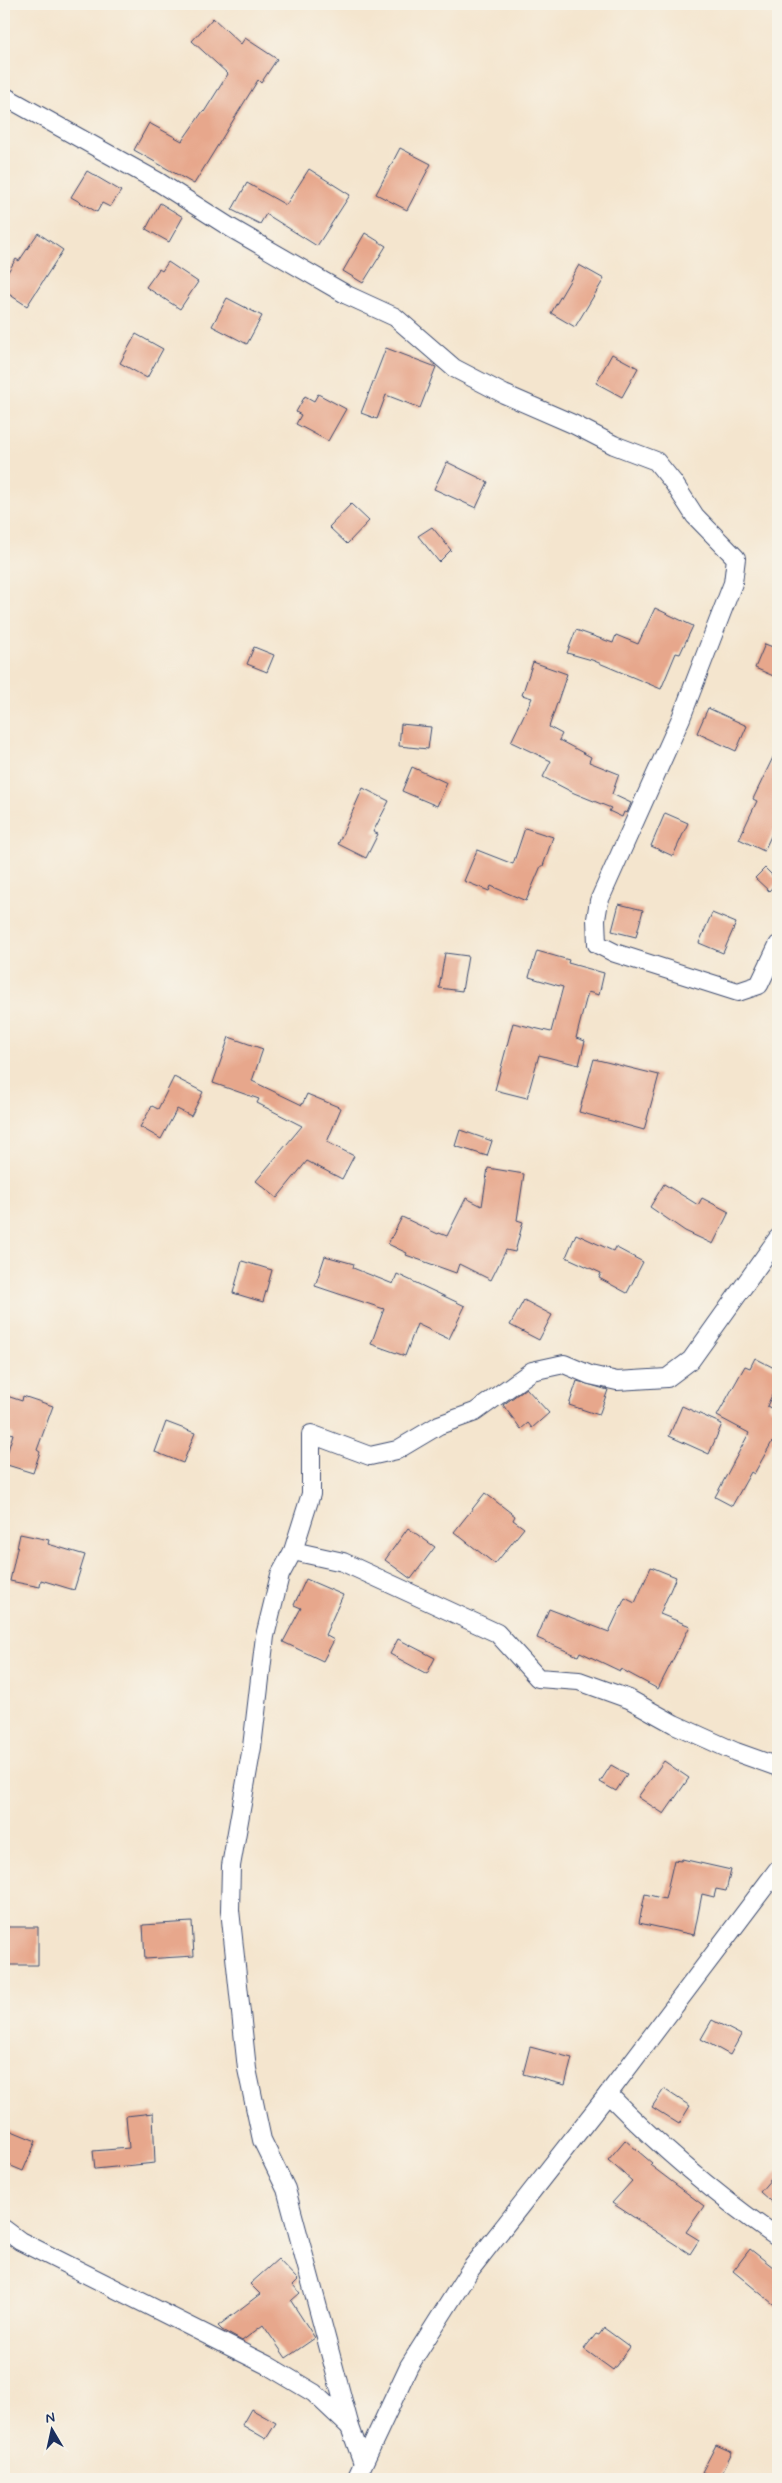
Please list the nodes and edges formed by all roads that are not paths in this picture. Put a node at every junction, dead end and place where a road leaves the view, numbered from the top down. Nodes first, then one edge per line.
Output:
1 (4, 96) edge
2 (778, 946) edge
3 (778, 1238) edge
4 (293, 1551) junction
5 (778, 1767) edge
6 (778, 1869) edge
7 (608, 2094) junction
8 (4, 2229) edge
9 (778, 2238) edge
10 (350, 2427) junction
11 (363, 2463) junction
12 (356, 2479) edge

1 - 2 street
3 - 4 street
4 - 5 street
4 - 10 street
6 - 7 street
7 - 9 street
7 - 11 street
8 - 10 street
10 - 11 street
11 - 12 street

